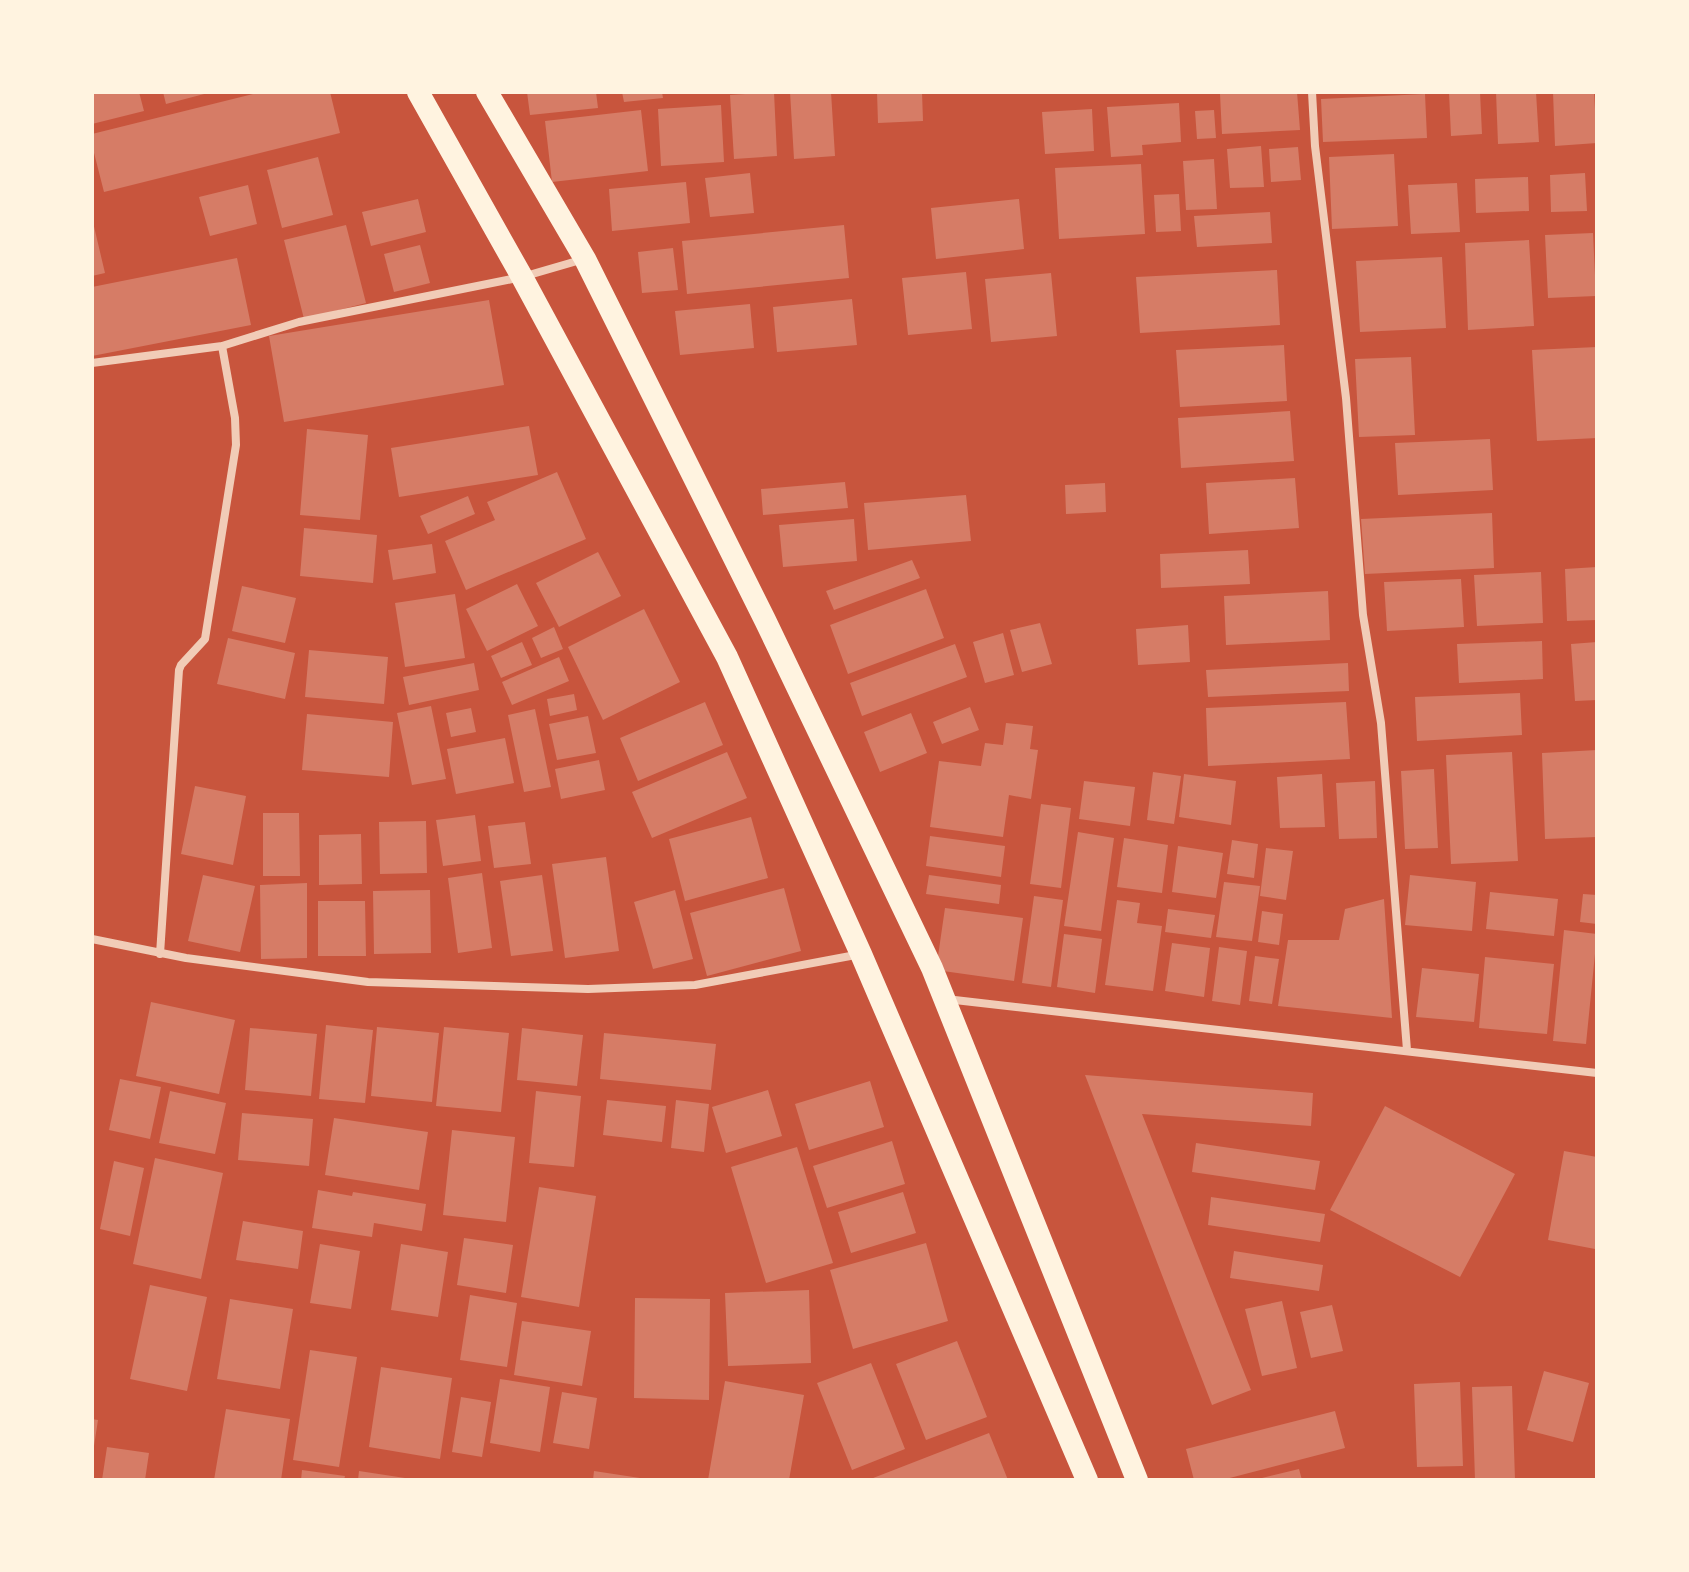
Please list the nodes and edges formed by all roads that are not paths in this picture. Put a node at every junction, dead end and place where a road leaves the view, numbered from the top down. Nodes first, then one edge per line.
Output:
1 (418, 92) edge
2 (487, 92) edge
3 (1312, 92) edge
4 (585, 259) junction
5 (522, 277) junction
6 (222, 346) junction
7 (92, 363) edge
8 (92, 939) edge
9 (160, 954) junction
10 (861, 954) junction
11 (945, 999) junction
12 (1407, 1050) junction
13 (1597, 1073) edge
14 (1087, 1480) edge
15 (1137, 1480) edge

1 - 5 highway
2 - 4 highway
3 - 12 street
4 - 5 street
4 - 11 highway
5 - 6 street
5 - 10 highway
6 - 7 street
6 - 9 street
8 - 9 street
9 - 10 street
10 - 14 highway
11 - 12 street
11 - 15 highway
12 - 13 street

